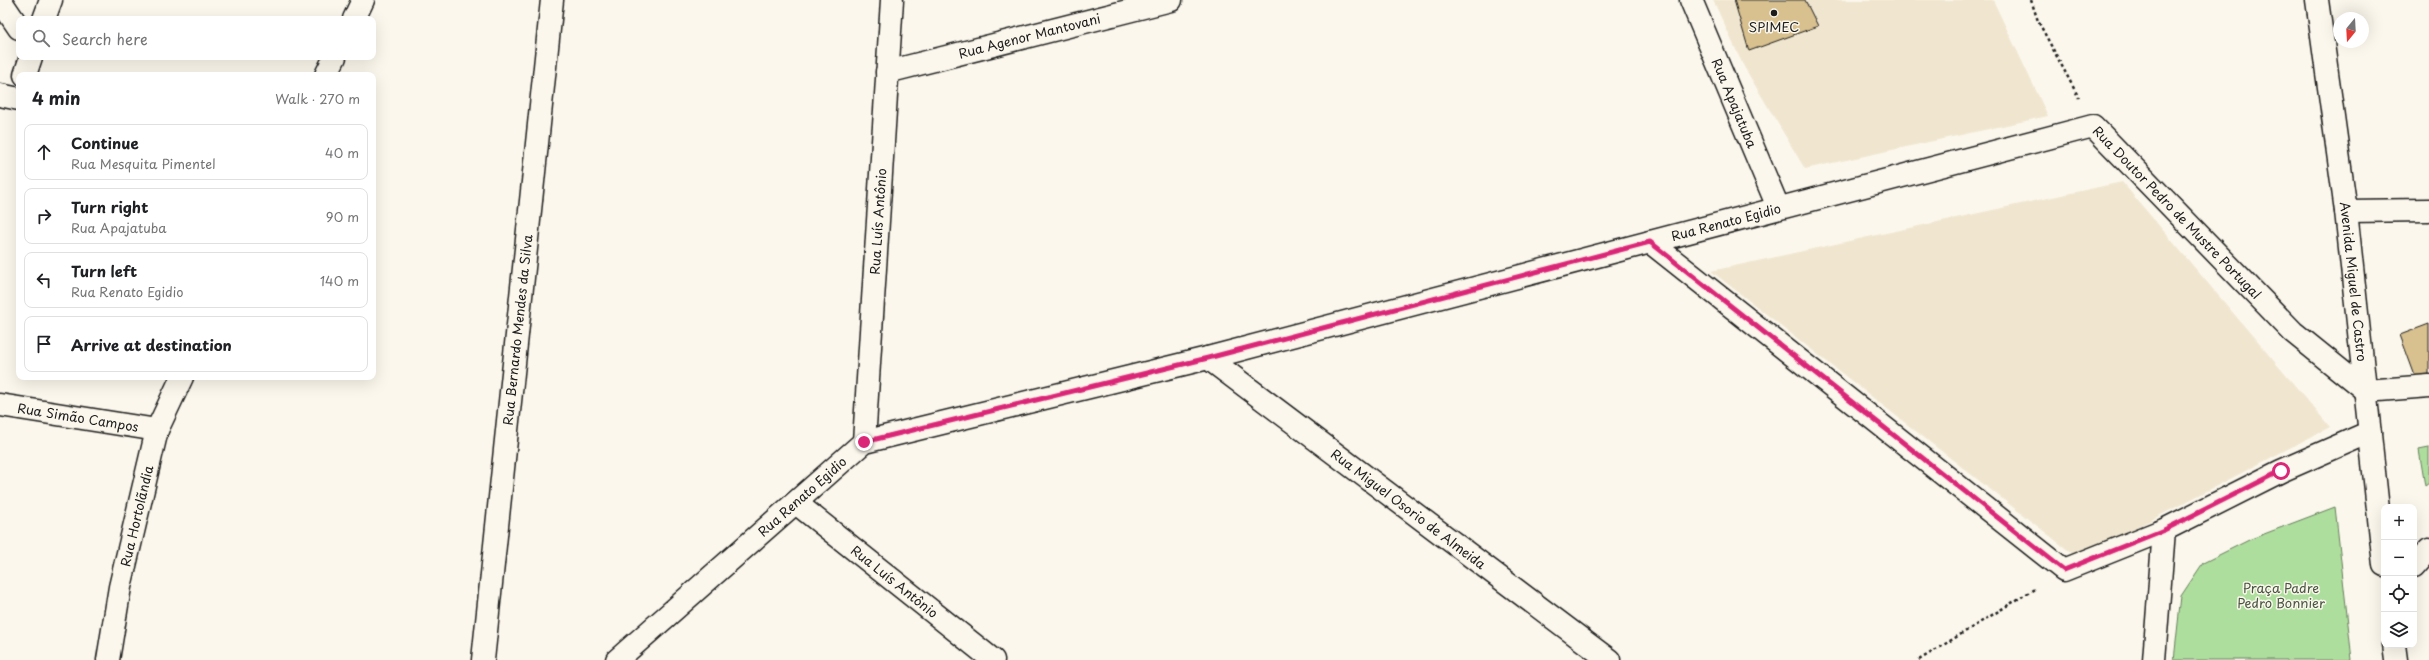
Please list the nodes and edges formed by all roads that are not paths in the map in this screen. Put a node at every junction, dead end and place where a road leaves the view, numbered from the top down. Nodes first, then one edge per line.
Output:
1 (0, 0) edge
2 (50, 0) edge
3 (363, 0) edge
4 (552, 0) edge
5 (892, 0) edge
6 (1171, 0) edge
7 (1691, 0) edge
8 (2317, 0) edge
9 (45, 16) edge
10 (355, 16) edge
11 (16, 24) edge
12 (30, 60) edge
13 (334, 60) edge
14 (26, 72) edge
15 (328, 72) edge
16 (887, 72) junction
17 (2093, 126) joint
18 (1778, 207) junction
19 (2429, 210) edge
20 (2346, 211) junction
21 (1650, 242) junction
22 (1208, 358) junction
23 (181, 380) edge
24 (2429, 386) edge
25 (2366, 391) junction
26 (0, 405) edge
27 (157, 430) junction
28 (2370, 432) junction
29 (864, 442) junction
30 (796, 503) junction
31 (2164, 530) junction
32 (2381, 540) edge
33 (2429, 550) edge
34 (2417, 564) edge
35 (2394, 648) edge
36 (108, 660) edge
37 (483, 660) edge
38 (617, 660) edge
39 (993, 660) edge
40 (1609, 660) edge
41 (2154, 660) edge
42 (2396, 660) edge

1 - 11 street
2 - 9 street
3 - 10 street
4 - 37 street, Rua Bernardo Mendes da Silva
5 - 16 street, Rua Luís Antônio
6 - 16 street, Rua Agenor Mantovani
7 - 18 street, Rua Apajatuba
8 - 20 street, Avenida Miguel de Castro
12 - 14 street
13 - 15 street
16 - 29 street, Rua Luís Antônio
17 - 18 street, Rua Renato Egidio
17 - 25 street, Rua Doutor Pedro de Mustre Portugal
18 - 21 street, Rua Renato Egidio
19 - 20 street
20 - 25 street, Avenida Miguel de Castro
21 - 22 street, Rua Renato Egidio
21 - 31 street
22 - 29 street, Rua Renato Egidio
22 - 40 street, Rua Miguel Osorio de Almeida
23 - 27 street, Rua Hortolãndia
24 - 25 street
25 - 28 street, Avenida Miguel de Castro
26 - 27 street, Rua Simão Campos
27 - 36 street, Rua Hortolãndia
28 - 31 street
28 - 32 street, Avenida Miguel de Castro
29 - 30 street, Rua Renato Egidio
30 - 38 street, Rua Renato Egidio
30 - 39 street, Rua Luís Antônio
31 - 41 street
33 - 34 street
35 - 42 street

